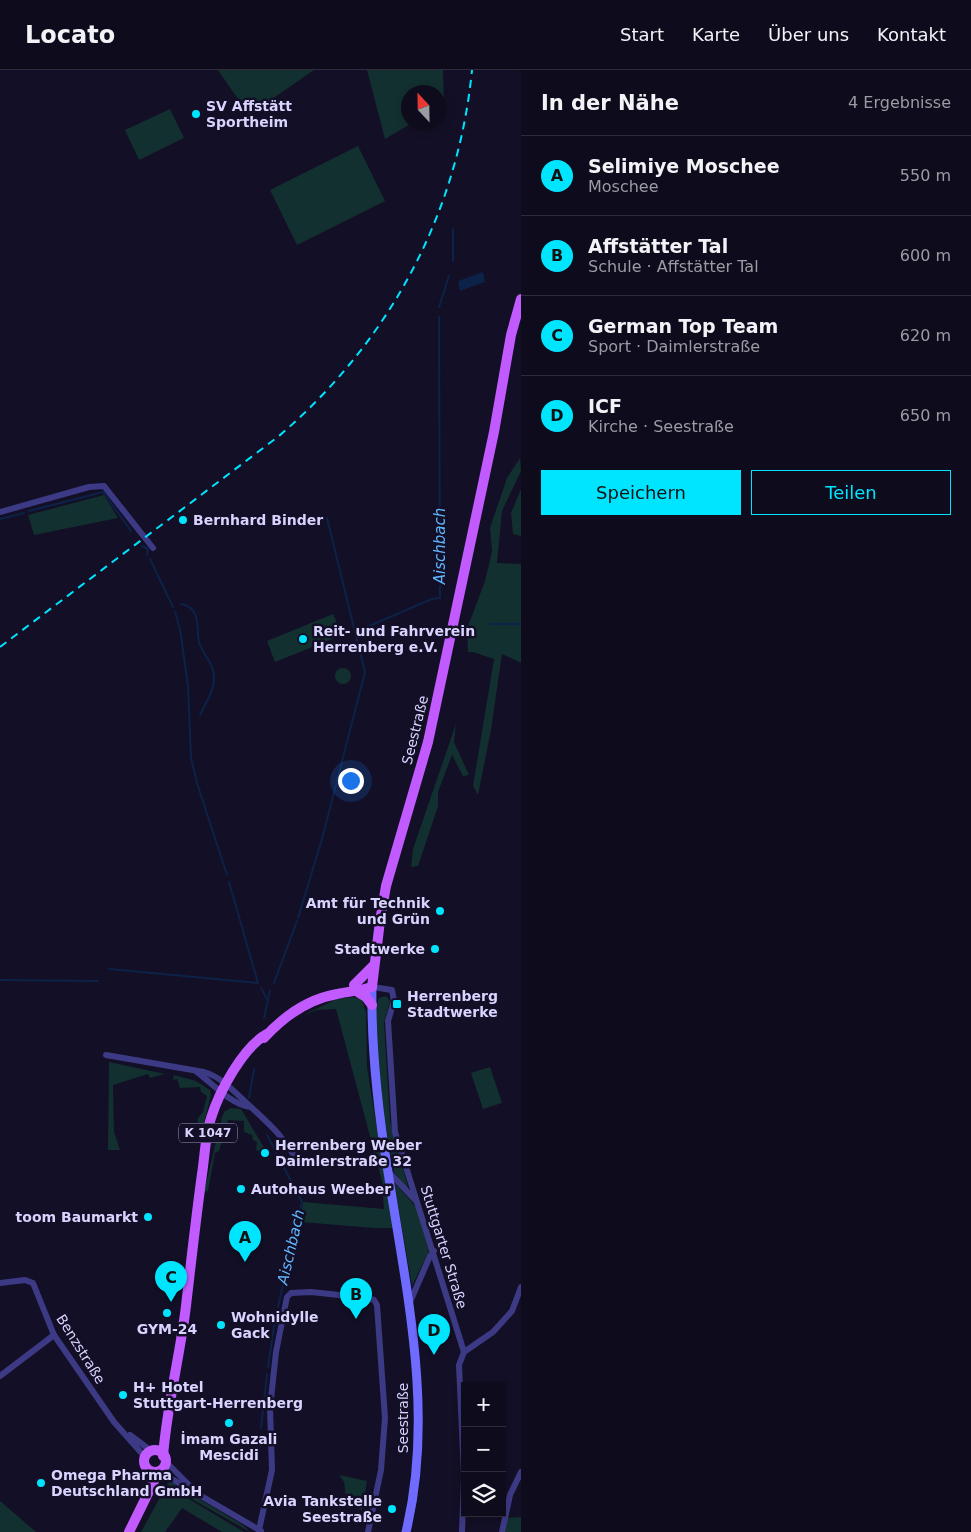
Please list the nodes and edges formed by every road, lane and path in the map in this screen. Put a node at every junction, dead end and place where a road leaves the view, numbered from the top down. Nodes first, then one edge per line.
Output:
1 (521, 299) edge
2 (0, 512) edge
3 (153, 548) dead end
4 (374, 965) junction
5 (372, 987) junction
6 (356, 989) junction
7 (372, 1005) junction
8 (106, 1055) dead end
9 (226, 1090) junction
10 (295, 1157) dead end
11 (387, 1170) junction
12 (418, 1203) junction
13 (434, 1251) junction
14 (0, 1282) edge
15 (521, 1287) edge
16 (520, 1300) edge
17 (409, 1303) junction
18 (54, 1335) junction
19 (464, 1352) junction
20 (0, 1376) edge
21 (166, 1424) junction
22 (149, 1455) junction
23 (164, 1458) junction
24 (159, 1472) junction
25 (521, 1472) edge
26 (197, 1493) junction
27 (143, 1504) junction
28 (260, 1531) edge
29 (130, 1532) edge
30 (368, 1532) edge
31 (406, 1532) edge
32 (462, 1532) edge
33 (502, 1532) edge

1 - 4 main road, Seestraße
2 - 3 street
4 - 5 main road, Seestraße
4 - 6 main road
5 - 6 main road, K 1047
5 - 7 main road, Seestraße
5 - 12 street, Stuttgarter Straße
6 - 7 main road
6 - 9 main road, K 1047
7 - 11 main road, Seestraße
8 - 9 street
9 - 10 street
9 - 21 main road, K 1047
11 - 12 street
11 - 17 main road, Seestraße
12 - 13 street, Stuttgarter Straße
13 - 17 street, Seestraße
13 - 19 street, Stuttgarter Straße
14 - 18 street, Benzstraße
15 - 16 street
16 - 19 street
17 - 31 main road, Seestraße
18 - 20 street
18 - 22 street, Benzstraße
19 - 32 street, Stuttgarter Straße
21 - 22 main road, K 1047
21 - 23 main road, K 1047
22 - 23 main road
22 - 24 main road
22 - 27 main road, K 1047
23 - 24 main road
23 - 26 street
24 - 26 street
24 - 27 main road, K 1047
25 - 33 street
26 - 28 street
27 - 29 main road, K 1047
28 - 30 street

